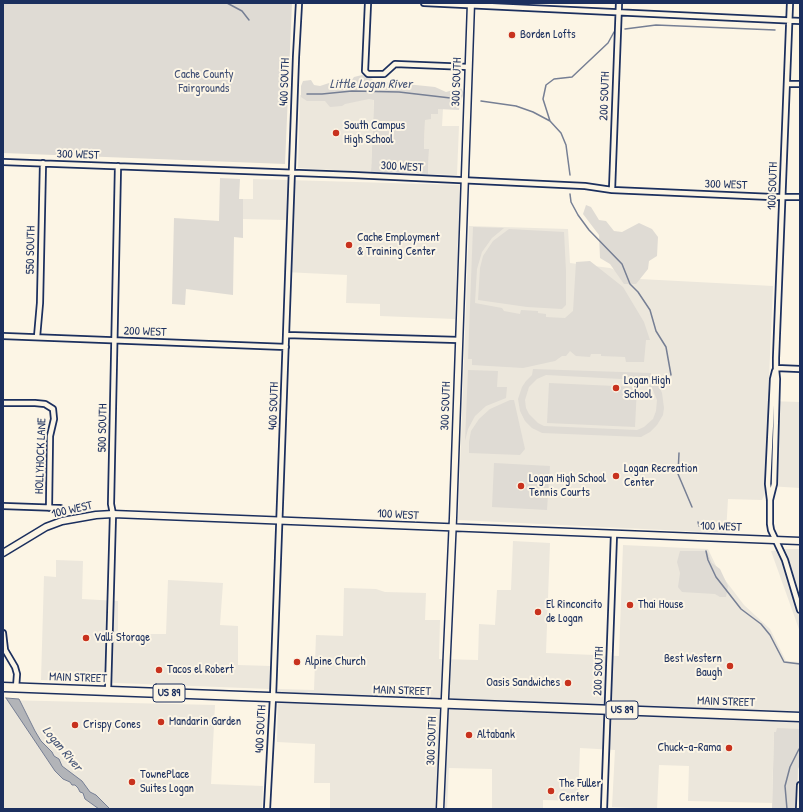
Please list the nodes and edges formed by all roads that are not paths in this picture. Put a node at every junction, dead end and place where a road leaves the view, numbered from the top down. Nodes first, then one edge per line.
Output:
1 (299, 3) edge
2 (368, 3) edge
3 (424, 3) edge
4 (619, 3) edge
5 (790, 3) edge
6 (471, 4) edge
7 (618, 12) junction
8 (790, 20) junction
9 (800, 21) edge
10 (469, 67) junction
11 (787, 84) junction
12 (800, 84) edge
13 (3, 162) edge
14 (43, 163) junction
15 (118, 166) junction
16 (292, 172) junction
17 (465, 180) junction
18 (612, 190) junction
19 (782, 196) junction
20 (800, 197) edge
21 (286, 334) junction
22 (3, 336) edge
23 (38, 337) junction
24 (114, 340) junction
25 (460, 340) junction
26 (286, 347) junction
27 (776, 369) junction
28 (800, 369) edge
29 (3, 403) edge
30 (3, 506) edge
31 (49, 508) junction
32 (60, 508) dead end
33 (113, 514) junction
34 (280, 521) junction
35 (453, 528) junction
36 (614, 534) junction
37 (776, 540) junction
38 (800, 541) edge
39 (3, 553) edge
40 (800, 610) edge
41 (3, 633) edge
42 (3, 687) edge
43 (16, 688) junction
44 (108, 691) junction
45 (273, 698) junction
46 (444, 704) junction
47 (608, 710) junction
48 (800, 717) edge
49 (800, 784) edge
50 (267, 809) edge
51 (440, 809) edge
52 (604, 809) edge
53 (799, 809) edge

1 - 16 street, 400 SOUTH
2 - 10 street
3 - 6 street
4 - 7 street, 200 SOUTH
5 - 8 street, 100 SOUTH
6 - 7 street
6 - 10 street, 300 SOUTH
7 - 8 street
7 - 18 street, 200 SOUTH
8 - 9 street
8 - 11 street, 100 SOUTH
10 - 17 street, 300 SOUTH
11 - 12 street
11 - 19 street, 100 SOUTH
13 - 14 street, 300 WEST
14 - 15 street, 300 WEST
14 - 23 street, 550 SOUTH
15 - 16 street, 300 WEST
15 - 24 street, 500 SOUTH
16 - 17 street, 300 WEST
16 - 21 street, 400 SOUTH
17 - 18 street, 300 WEST
17 - 25 street, 300 SOUTH
18 - 19 street, 300 WEST
19 - 20 street, 300 WEST
19 - 27 street, 100 SOUTH
21 - 25 street
21 - 26 street, 400 SOUTH
22 - 23 street, 200 WEST
23 - 24 street, 200 WEST
24 - 26 street, 200 WEST
24 - 33 street, 500 SOUTH
25 - 35 street, 300 SOUTH
26 - 34 street, 400 SOUTH
27 - 28 street
27 - 37 street, 100 SOUTH
29 - 31 street, HOLLYHOCK LANE
30 - 31 street, 100 WEST
31 - 32 street, 100 WEST
33 - 34 street, 100 WEST
33 - 39 street, 100 WEST
33 - 44 street, 500 SOUTH
34 - 35 street, 100 WEST
34 - 45 street, 400 SOUTH
35 - 36 street, 100 WEST
35 - 46 street, 300 SOUTH
36 - 37 street, 100 WEST
36 - 47 street, 200 SOUTH
37 - 38 street, 100 WEST
37 - 40 street, 100 SOUTH
41 - 43 street
42 - 43 highway, MAIN STREET / US 89
43 - 44 highway, MAIN STREET / US 89
44 - 45 highway, MAIN STREET / US 89
45 - 46 highway, MAIN STREET / US 89
45 - 50 street, 400 SOUTH
46 - 47 highway, MAIN STREET / US 89
46 - 51 street, 300 SOUTH
47 - 48 highway, MAIN STREET / US 89
47 - 52 street, 200 SOUTH
49 - 53 street

